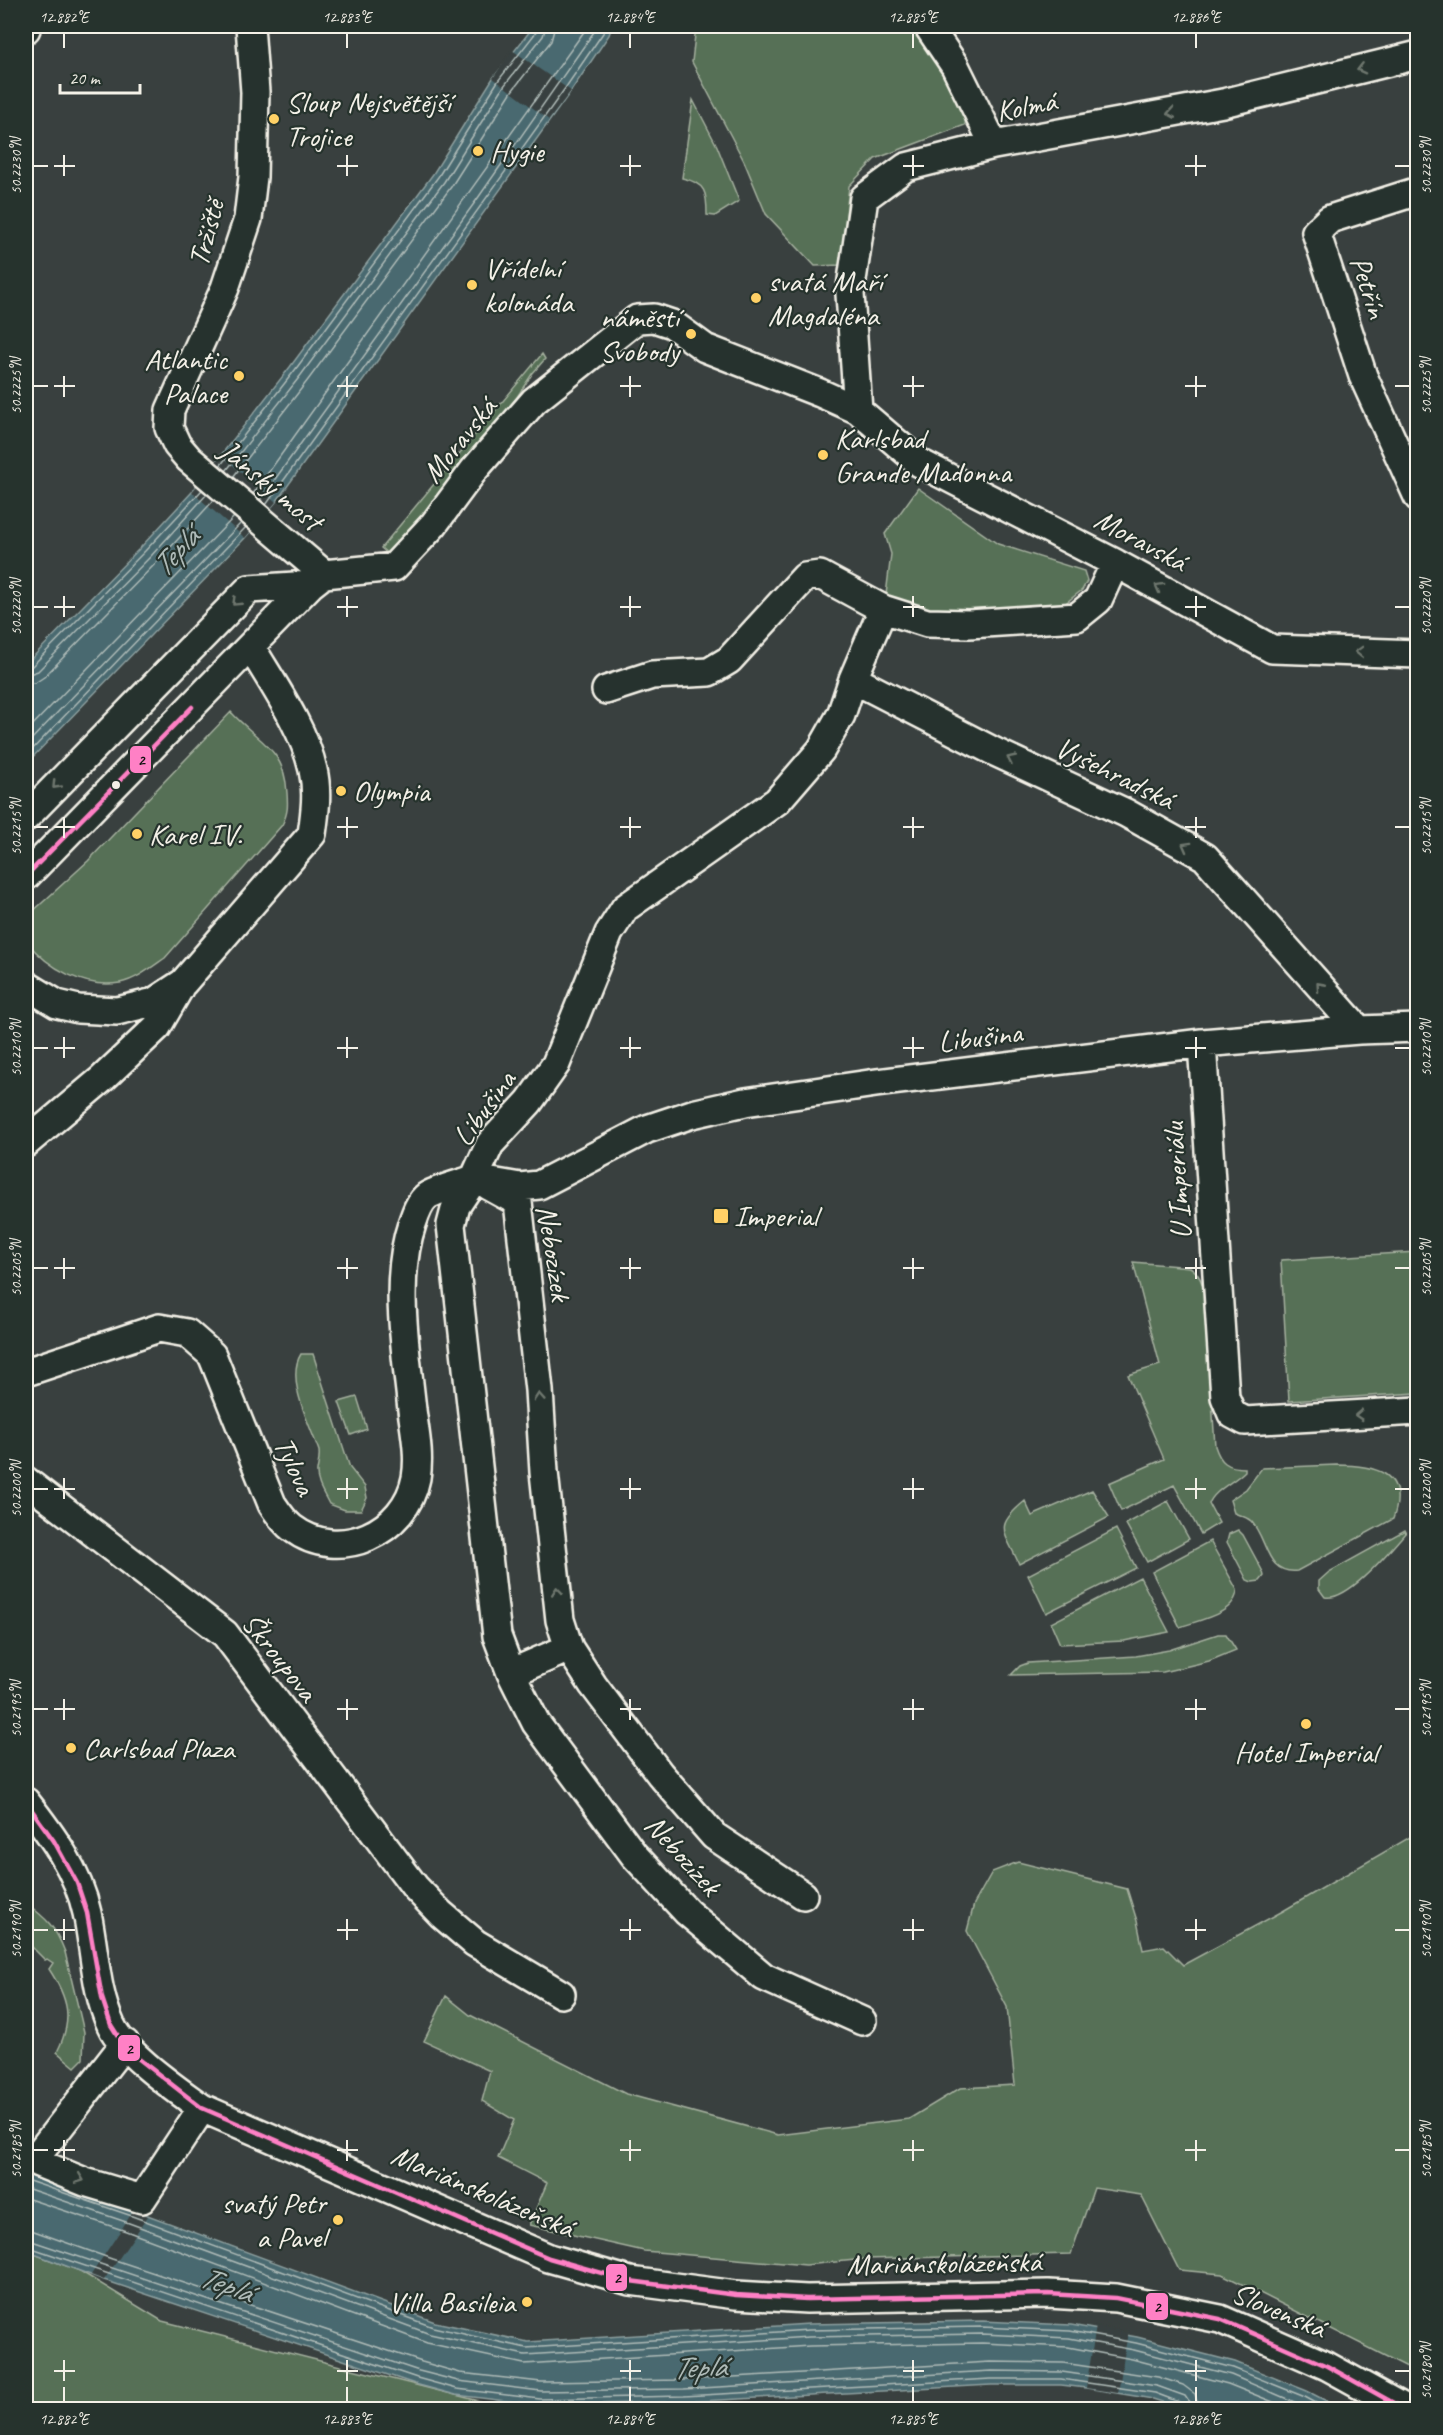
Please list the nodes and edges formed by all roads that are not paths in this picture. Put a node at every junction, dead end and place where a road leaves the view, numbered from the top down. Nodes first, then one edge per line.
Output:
1 (250, 26) edge
2 (928, 26) edge
3 (1418, 55) edge
4 (994, 145) junction
5 (1418, 191) edge
6 (858, 410) junction
7 (177, 445) joint
8 (1418, 497) edge
9 (1115, 563) junction
10 (317, 580) junction
11 (883, 609) junction
12 (250, 647) junction
13 (1418, 654) edge
14 (853, 680) junction
15 (606, 690) dead end
16 (26, 817) edge
17 (26, 876) edge
18 (183, 983) junction
19 (26, 985) edge
20 (1418, 1028) edge
21 (1359, 1030) junction
22 (1202, 1043) junction
23 (26, 1143) edge
24 (474, 1179) junction
25 (26, 1372) edge
26 (1418, 1411) edge
27 (26, 1481) edge
28 (569, 1648) junction
29 (511, 1673) junction
30 (26, 1802) edge
31 (803, 1895) dead end
32 (561, 1994) dead end
33 (862, 2021) dead end
34 (125, 2043) junction
35 (202, 2108) junction
36 (29, 2159) edge
37 (1116, 2298) joint
38 (1407, 2409) edge

1 - 7 street, Tržiště
2 - 4 street
3 -> 4 street, Kolmá
4 - 6 street, Kolmá
5 - 8 street, Petřín
6 - 9 street, Moravská
6 - 10 street, Moravská
7 - 10 street, Jánský most
9 - 11 street
13 -> 9 street, Moravská
10 - 12 street
10 -> 16 street, Moravská
11 - 14 street, Libušina
11 - 15 street
12 - 17 street
12 - 18 street
21 -> 14 street, Vyšehradská
14 - 24 street, Libušina
18 - 19 street
18 - 23 street
20 - 21 street, Libušina
21 - 22 street, Libušina
22 - 24 street, Libušina
26 -> 22 street, U Imperiálu
24 - 25 street, Tylova
28 -> 24 street, Nebozízek
24 - 29 street, Nebozízek
27 - 32 street, Škroupova
28 - 29 street
28 - 31 street, Nebozízek
29 - 33 street, Nebozízek
30 - 34 street, Mariánskolázeňská
34 - 35 street, Mariánskolázeňská
34 - 36 street
36 -> 35 street
35 - 37 street, Mariánskolázeňská
37 - 38 street, Slovenská

